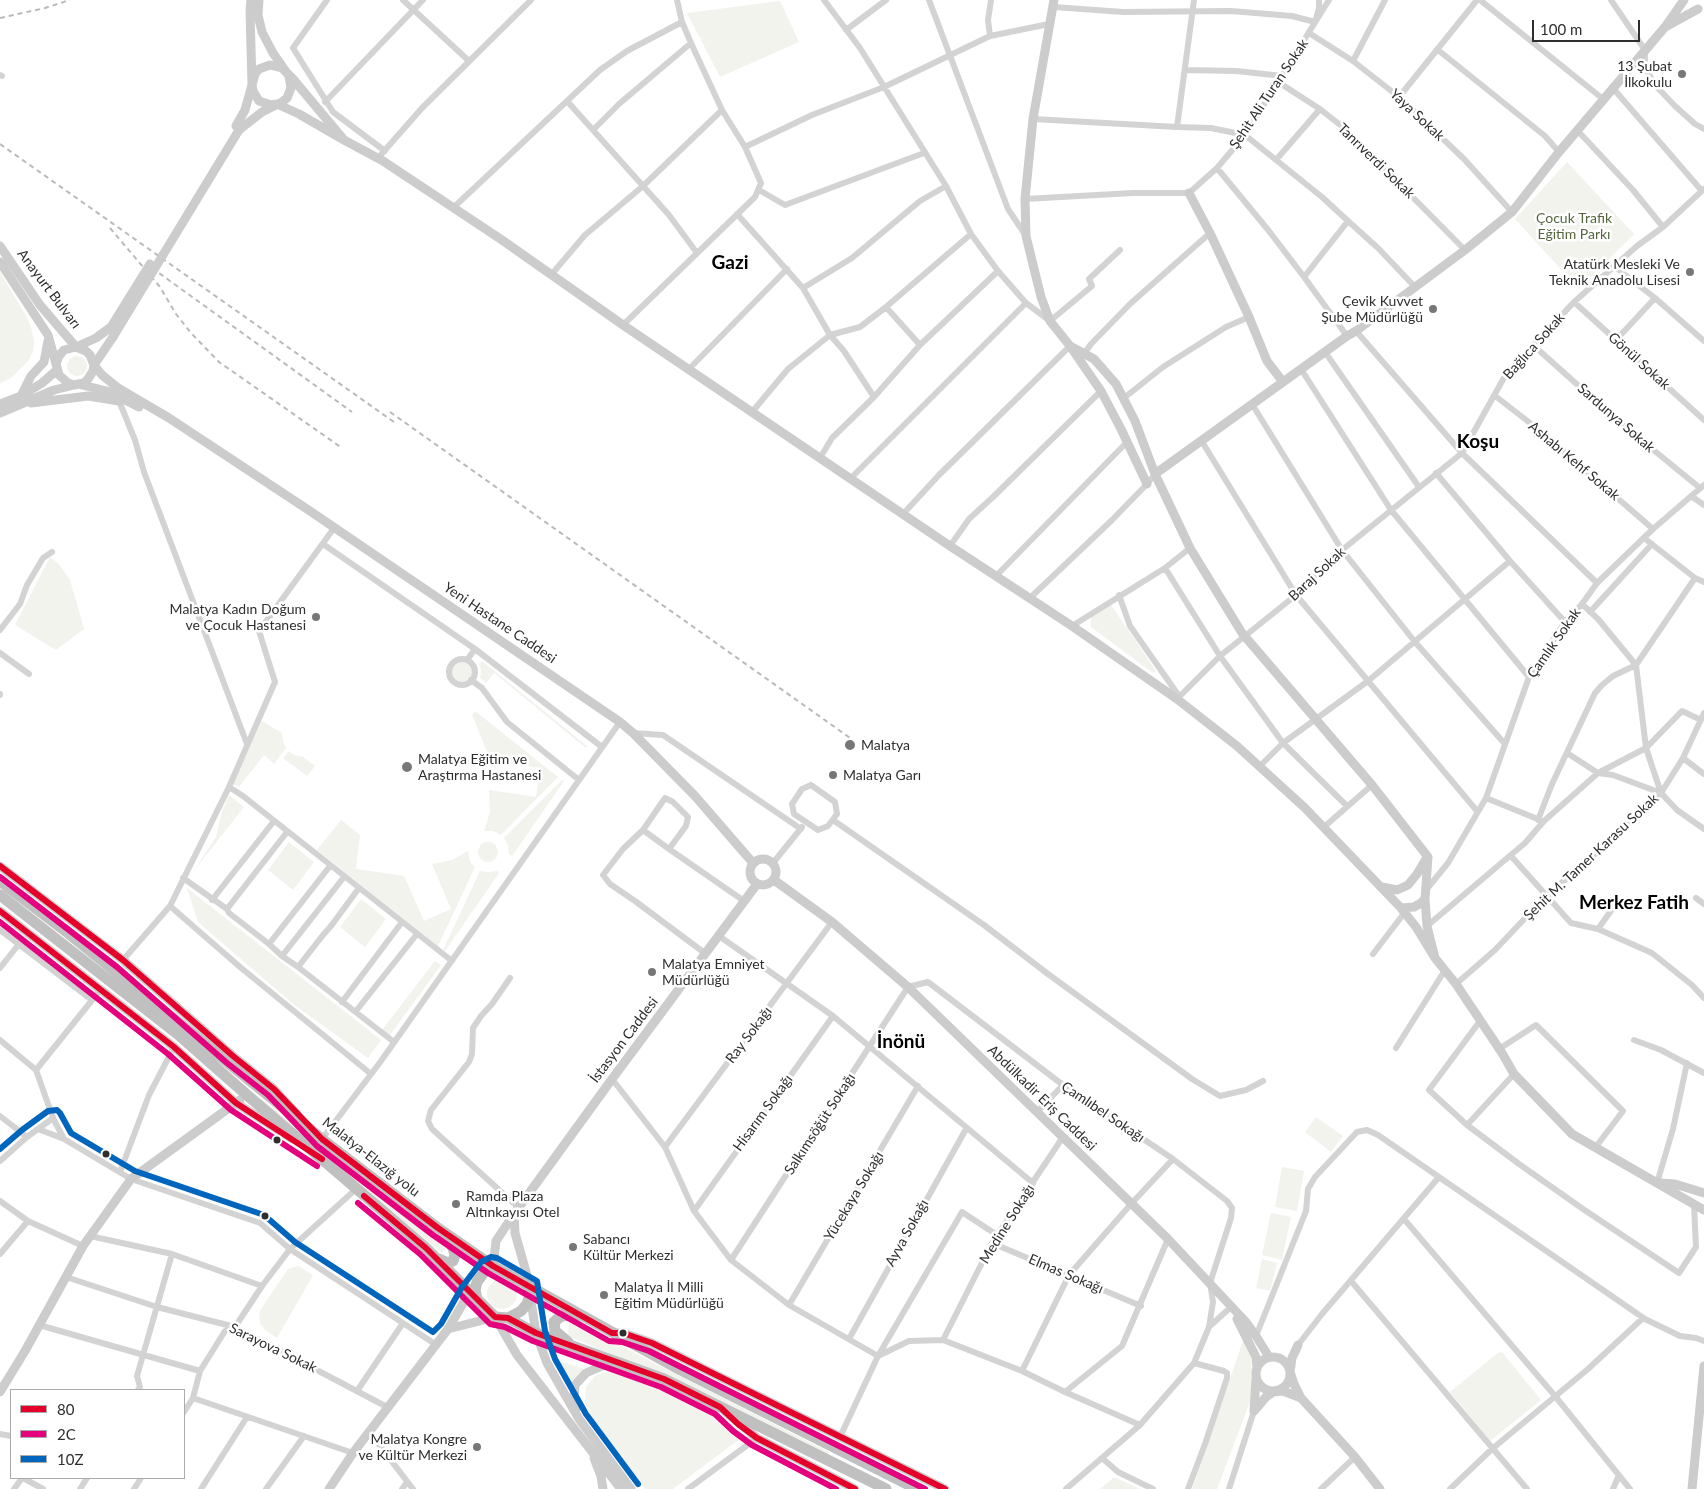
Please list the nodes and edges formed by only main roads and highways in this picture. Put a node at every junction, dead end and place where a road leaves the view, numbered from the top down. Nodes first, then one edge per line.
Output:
1 (0, 881) edge
2 (0, 895) edge
3 (438, 1228) junction
4 (426, 1248) junction
5 (493, 1266) junction
6 (530, 1291) junction
7 (473, 1295) junction
8 (581, 1315) junction
9 (508, 1318) junction
10 (578, 1349) junction
11 (886, 1489) edge
12 (917, 1489) edge

1 - 3 highway, Malatya-Elazığ yolu
2 - 4 highway
3 - 4 highway
3 - 5 highway, Malatya-Elazığ yolu
4 - 7 highway
5 - 6 highway
5 - 7 highway
6 - 8 highway
6 - 9 highway
7 - 9 highway
8 - 10 highway
8 - 12 highway
9 - 10 highway
10 - 11 highway

